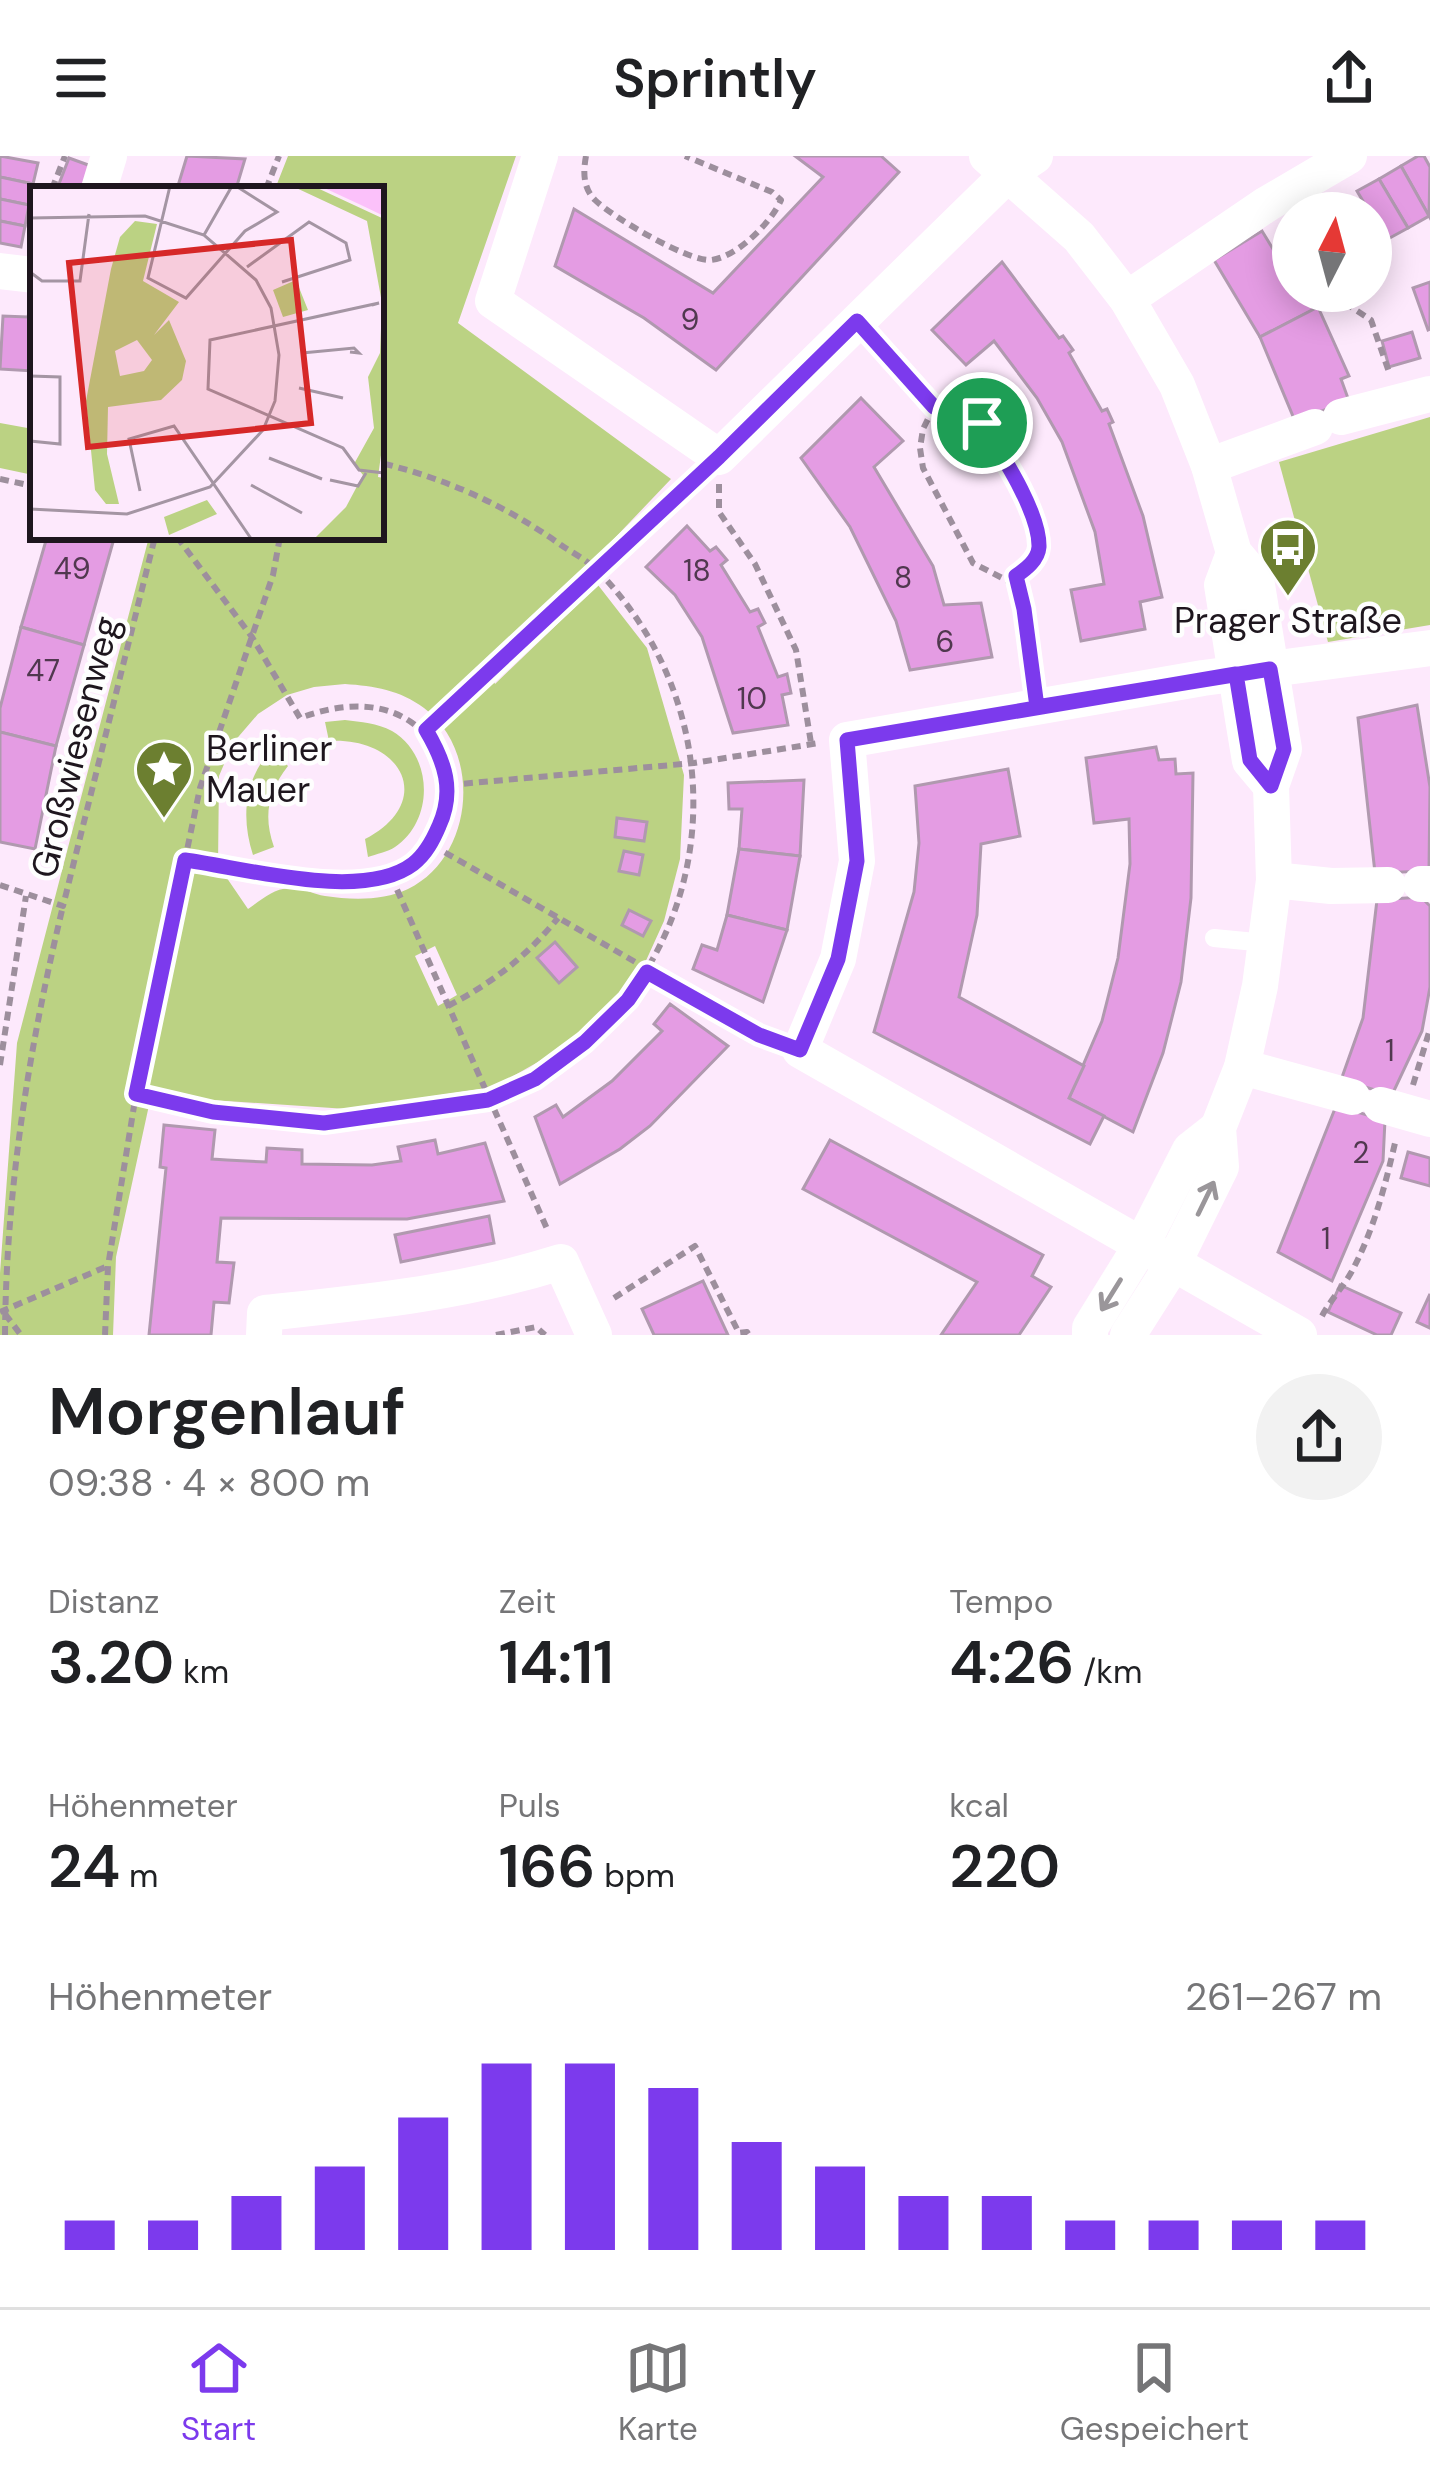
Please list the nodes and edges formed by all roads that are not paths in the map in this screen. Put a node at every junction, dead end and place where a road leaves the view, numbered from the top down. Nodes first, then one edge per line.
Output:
1 (109, 156) edge
2 (540, 156) edge
3 (1349, 156) edge
4 (1010, 162) edge
5 (100, 186) edge
6 (0, 271) edge
7 (30, 275) edge
8 (1127, 299) junction
9 (1415, 398) edge
10 (1209, 466) junction
11 (1430, 647) edge
12 (1253, 671) junction
13 (1274, 880) junction
14 (1413, 885) edge
15 (1214, 938) dead end
16 (1266, 943) junction
17 (1242, 1067) junction
18 (1391, 1108) edge
19 (1158, 1254) junction
20 (589, 1324) edge
21 (1310, 1327) edge
22 (264, 1335) edge
23 (1090, 1335) edge
24 (1128, 1335) edge

1 - 5 street
2 - 4 street
3 - 8 street
4 - 8 street
6 - 7 street
8 - 10 street
9 - 10 street
10 - 12 street
11 - 12 street
12 - 13 street
12 - 19 street
13 - 14 street
13 - 16 street
15 - 16 lane
16 - 17 street
17 - 18 street
17 - 19 street
19 - 21 street
19 -> 23 street
19 - 24 street
20 - 22 street

